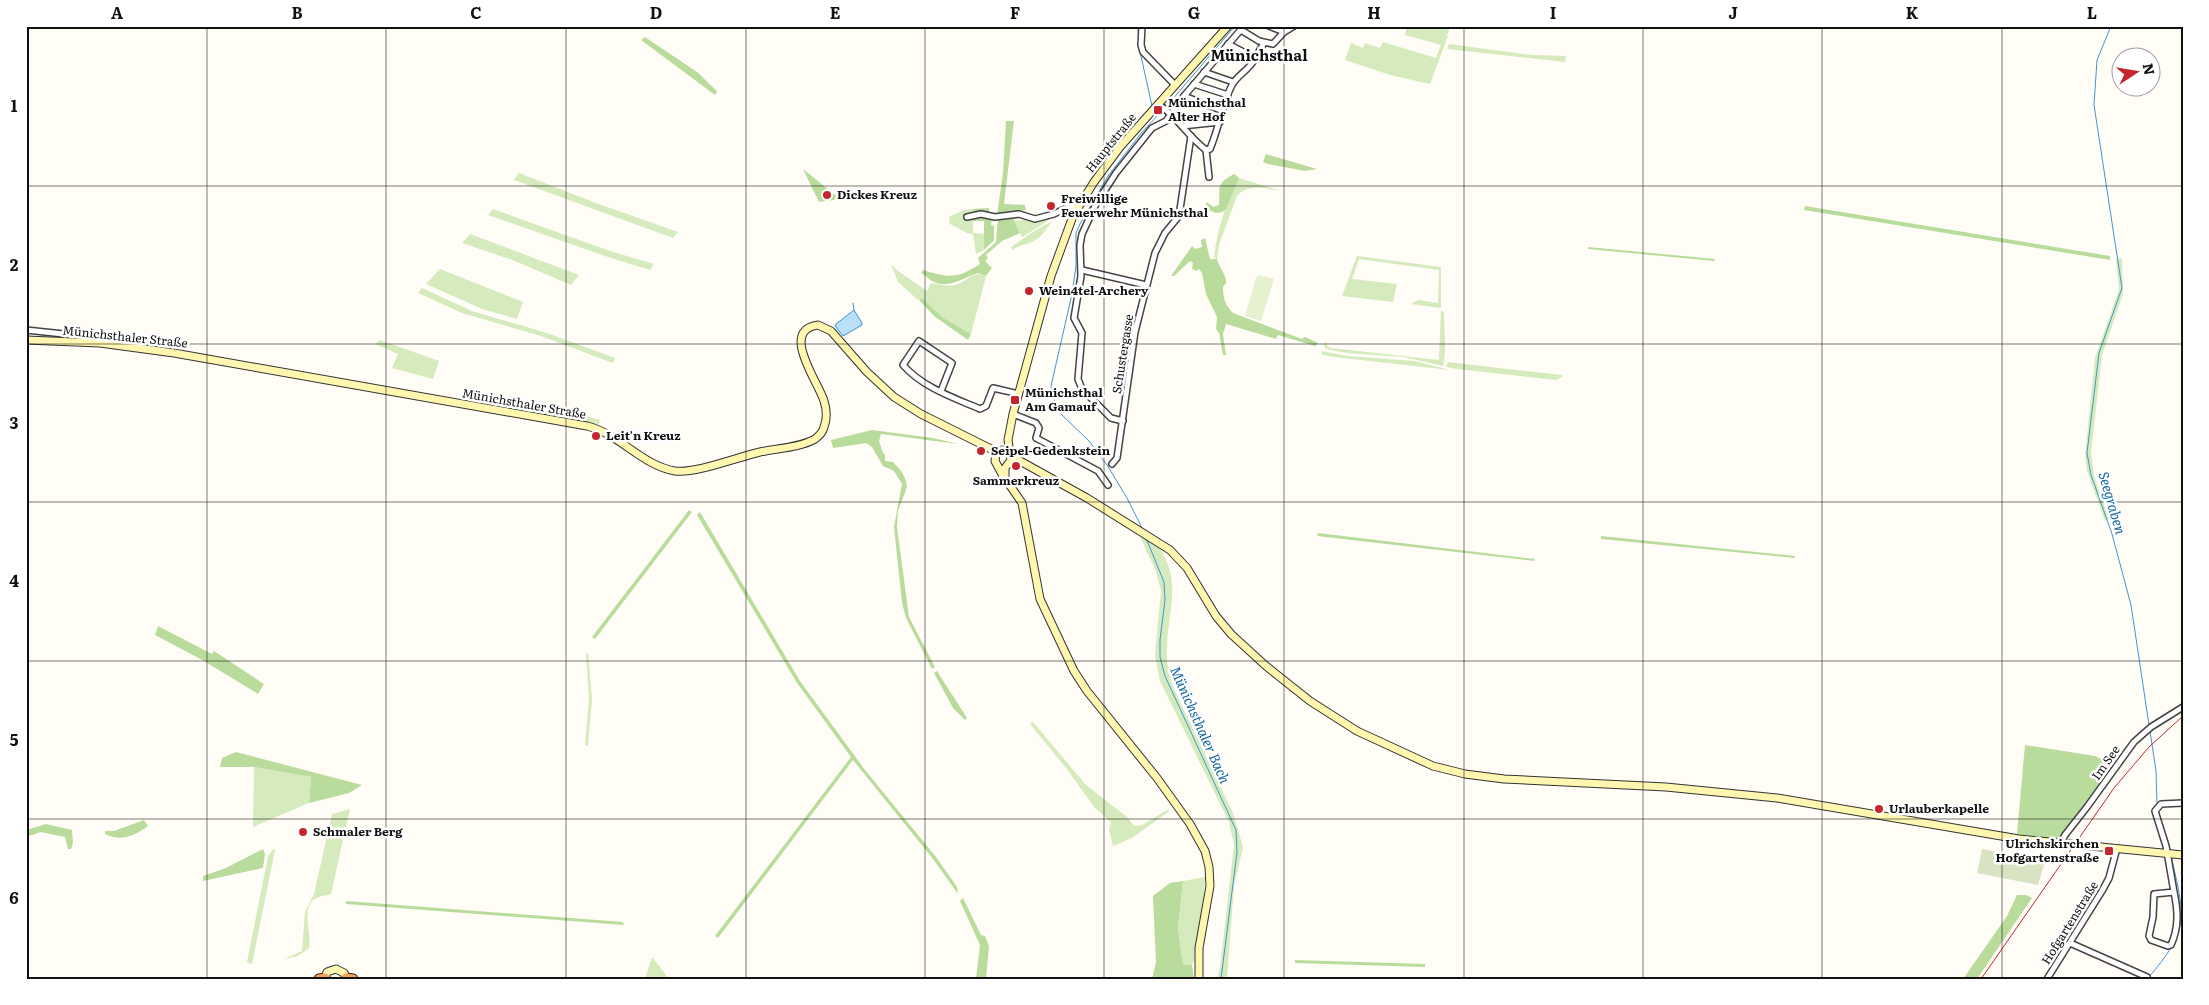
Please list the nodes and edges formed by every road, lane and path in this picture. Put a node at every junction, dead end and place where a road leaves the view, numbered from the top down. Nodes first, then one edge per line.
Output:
1 (1142, 26) edge
2 (1269, 26) edge
3 (1294, 26) edge
4 (1224, 28) edge
5 (1242, 28) edge
6 (1284, 32) junction
7 (1264, 43) junction
8 (1228, 44) junction
9 (1255, 58) junction
10 (1204, 72) junction
11 (1233, 82) junction
12 (1194, 84) junction
13 (1175, 85) junction
14 (1228, 95) junction
15 (1184, 96) junction
16 (1157, 107) junction
17 (1223, 111) junction
18 (1170, 112) junction
19 (1220, 122) junction
20 (1182, 126) junction
21 (1191, 136) junction
22 (1206, 150) junction
23 (1209, 177) dead end
24 (1078, 207) junction
25 (967, 216) dead end
26 (1082, 270) junction
27 (1146, 286) junction
28 (26, 330) edge
29 (26, 340) edge
30 (100, 343) junction
31 (940, 392) junction
32 (1019, 394) junction
33 (1013, 414) junction
34 (1122, 421) junction
35 (986, 447) junction
36 (1005, 453) junction
37 (996, 461) junction
38 (1022, 464) junction
39 (1112, 464) dead end
40 (1007, 465) junction
41 (1007, 481) junction
42 (1108, 486) dead end
43 (2183, 707) edge
44 (2183, 802) edge
45 (2060, 844) junction
46 (2117, 848) junction
47 (2170, 854) junction
48 (2183, 855) edge
49 (2174, 892) junction
50 (2070, 943) junction
51 (2147, 977) dead end
52 (325, 978) edge
53 (319, 979) edge
54 (349, 979) edge
55 (1199, 979) edge
56 (2047, 979) edge

1 - 13 street
2 - 6 street
3 - 6 street
4 - 13 street, Hauptstraße
5 - 7 street
5 - 8 street
6 - 7 street
7 - 9 street
8 - 9 street
8 - 10 street
9 - 11 street
10 - 11 street
10 - 12 street
11 - 14 street
12 - 14 street
12 - 15 street
13 - 16 street, Hauptstraße
14 - 17 street
15 - 17 street
15 - 18 street
16 - 18 street
16 - 24 street, Hauptstraße
17 - 19 street
18 - 20 street
18 - 26 street
19 - 20 street
19 - 22 street
20 - 21 street
21 - 22 street
21 - 27 street, Schustergasse
22 - 23 street
24 - 25 street
24 - 32 street, Hauptstraße
26 - 27 street
26 - 34 street
27 - 34 street, Schustergasse
28 - 30 street
29 - 30 street, Münichsthaler Straße
30 - 35 street, Münichsthaler Straße
31 - 31 street
31 - 32 street
32 - 33 street, Hauptstraße
33 - 36 street, Hauptstraße
33 - 42 street
34 - 39 street, Schustergasse
35 - 36 street, Münichsthaler Straße
35 - 37 street, Münichsthaler Straße
36 - 37 street
36 - 38 street, Münichsthaler Straße
36 - 40 street
37 - 40 street
37 - 41 street, Münichsthaler Straße
38 - 40 street
38 - 45 street, Münichsthaler Straße
40 - 41 street
41 - 55 street, Münichsthaler Straße
43 - 45 street, Im See
44 - 47 street
45 - 46 street, Münichsthaler Straße
46 - 47 street, Münichsthaler Straße
46 - 50 street, Hofgartenstraße
47 - 48 street, Münichsthaler Straße
47 - 49 street
49 - 49 street
50 - 51 street
50 - 56 street, Hofgartenstraße
52 - 53 highway
52 - 54 street

